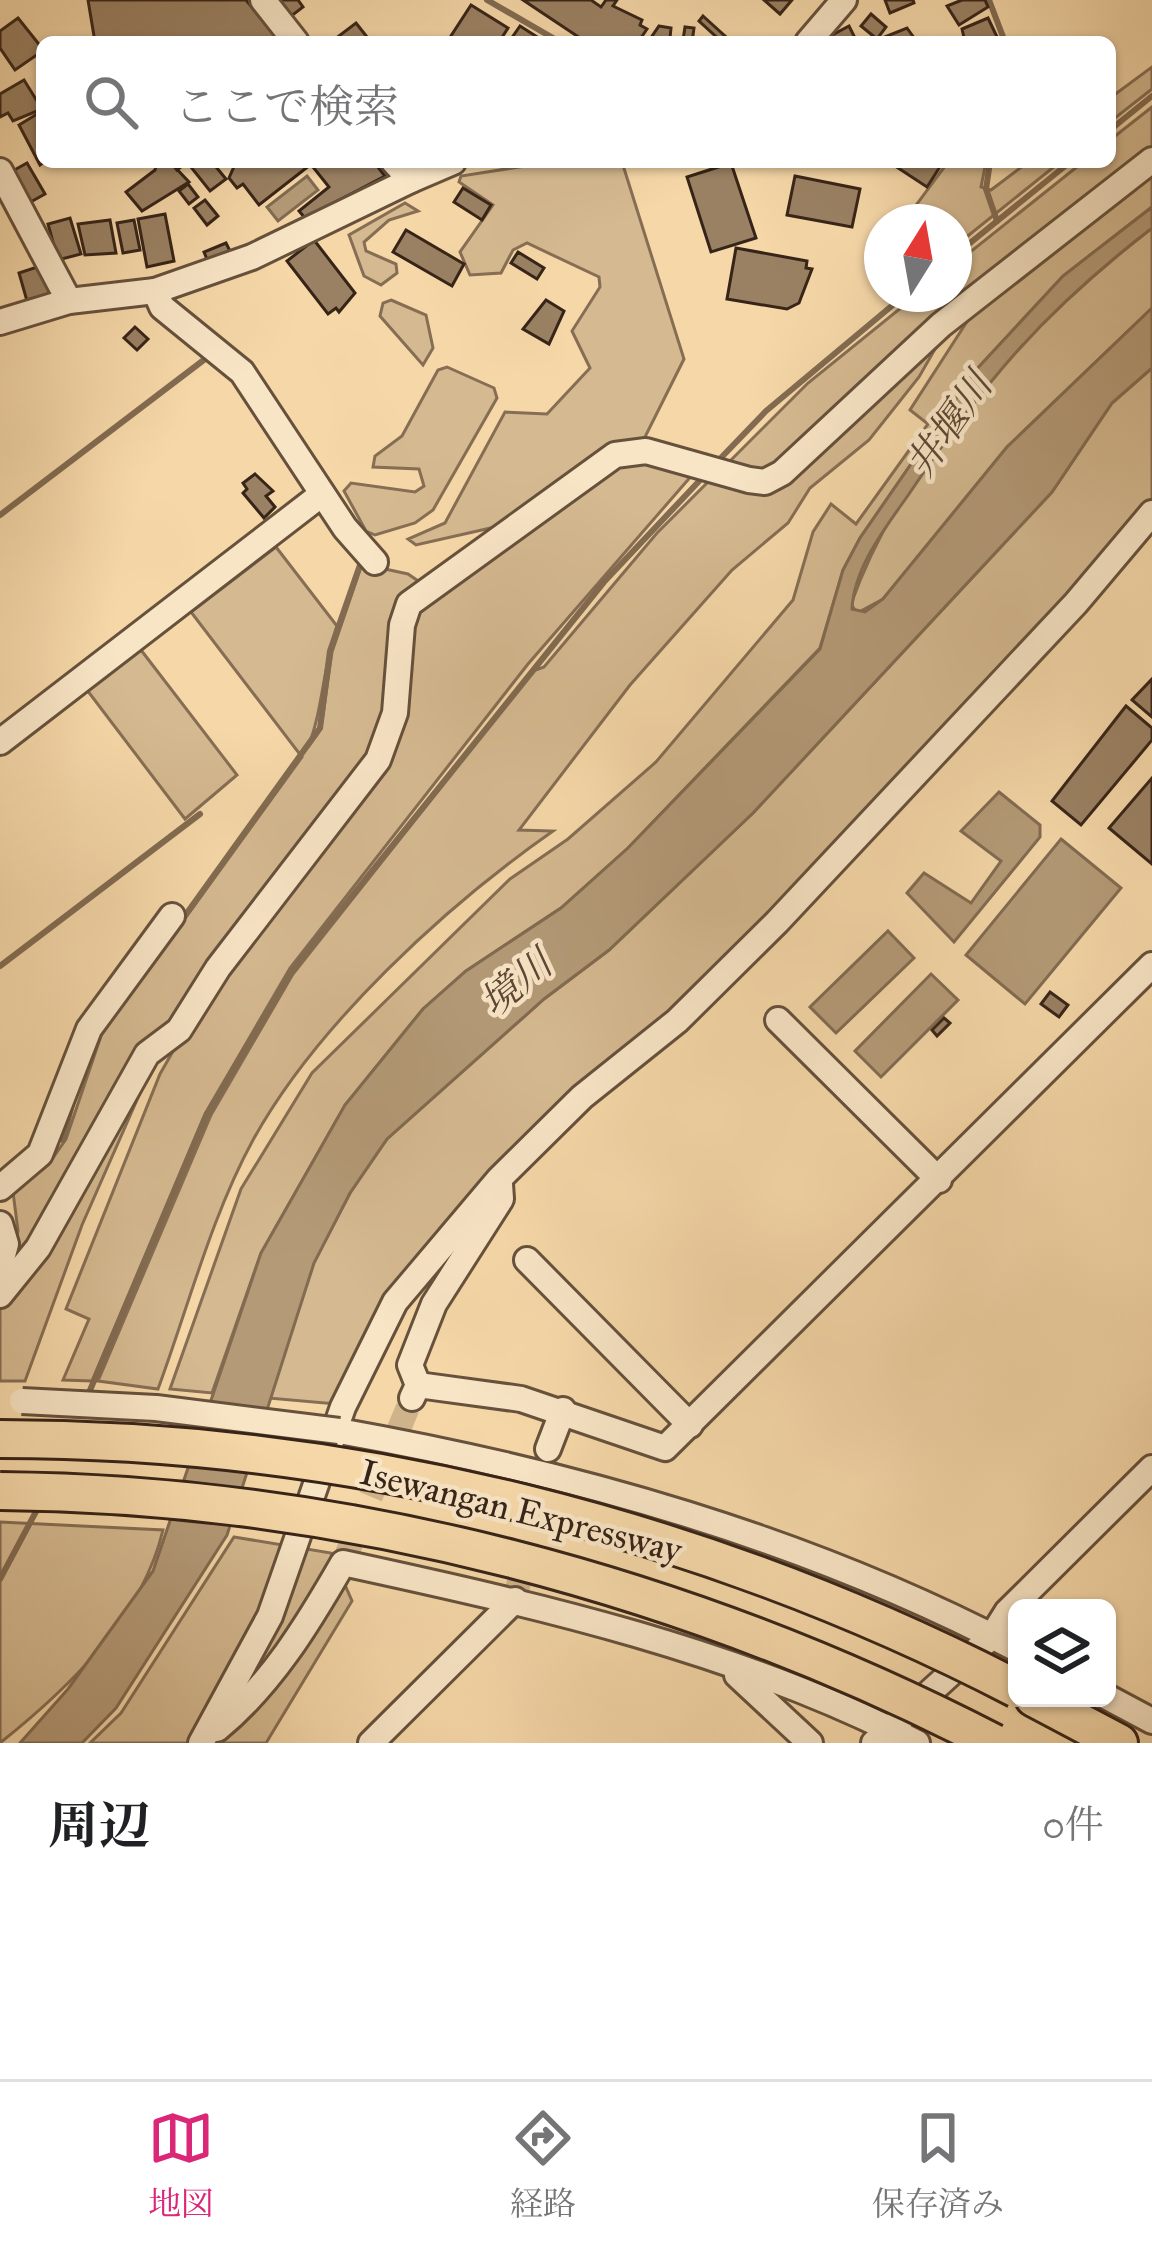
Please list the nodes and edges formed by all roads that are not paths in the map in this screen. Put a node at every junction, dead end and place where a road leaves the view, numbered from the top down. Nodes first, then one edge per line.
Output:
1 (263, 0) edge
2 (844, 0) edge
3 (291, 36) edge
4 (813, 36) edge
5 (1152, 160) edge
6 (0, 171) edge
7 (402, 171) edge
8 (155, 291) junction
9 (69, 301) junction
10 (0, 322) edge
11 (322, 494) junction
12 (1152, 513) edge
13 (375, 562) dead end
14 (0, 742) edge
15 (172, 916) dead end
16 (1152, 965) edge
17 (778, 1019) dead end
18 (499, 1179) junction
19 (939, 1180) junction
20 (0, 1188) edge
21 (0, 1224) edge
22 (527, 1260) dead end
23 (0, 1266) edge
24 (0, 1295) edge
25 (11, 1400) edge
26 (562, 1410) junction
27 (690, 1425) junction
28 (0, 1439) edge
29 (548, 1450) tunnel mouth
30 (1152, 1468) edge
31 (0, 1491) edge
32 (515, 1600) junction
33 (992, 1636) junction
34 (1008, 1644) edge
35 (727, 1665) junction
36 (1008, 1685) edge
37 (1116, 1702) edge
38 (1051, 1707) edge
39 (1152, 1721) edge
40 (882, 1736) edge
41 (202, 1742) edge
42 (371, 1743) edge
43 (810, 1743) edge
44 (917, 1743) edge
45 (994, 1743) edge
46 (1119, 1743) edge

1 - 3 street
2 - 4 street
5 - 24 street
6 - 9 street
7 - 8 street
8 - 9 street
8 - 11 street
9 - 10 street
11 - 13 street
11 - 14 street
12 - 18 street
15 - 20 street
16 - 19 street
17 - 19 street
18 - 26 street
18 - 41 street
19 - 27 street
21 - 23 street
22 - 27 street
25 - 33 street, bridge
26 - 27 street
26 - 29 street
28 - 36 highway, Isewangan Expressway, bridge
30 - 33 street
31 - 45 highway, Isewangan Expressway, bridge
32 - 35 street
32 - 41 street
32 - 42 street
33 - 34 street
33 - 40 street
35 - 40 street
35 - 43 street
37 - 39 street
38 - 46 highway
40 - 44 street

